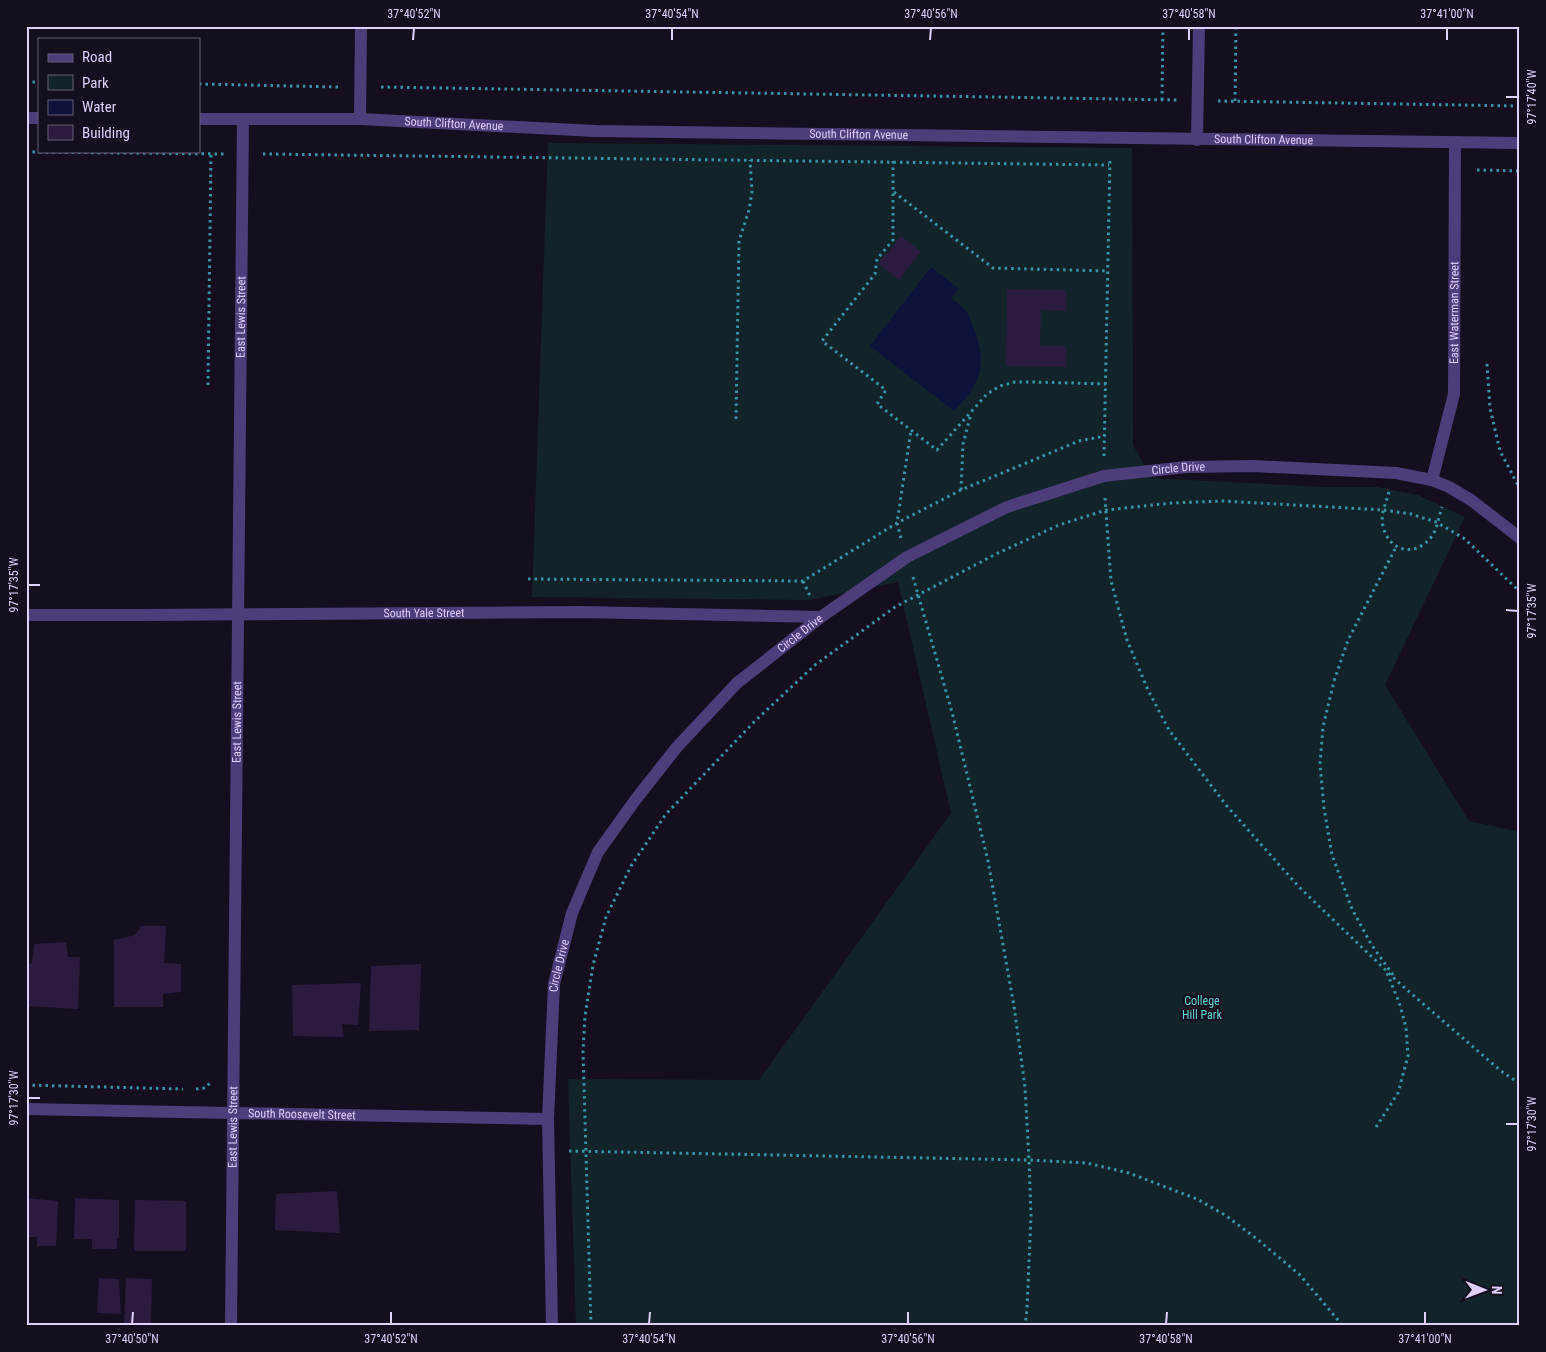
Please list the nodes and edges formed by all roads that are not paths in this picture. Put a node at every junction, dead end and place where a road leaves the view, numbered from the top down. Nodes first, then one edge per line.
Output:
1 (361, 26) edge
2 (1199, 26) edge
3 (200, 119) edge
4 (244, 119) junction
5 (360, 119) junction
6 (1197, 140) junction
7 (1455, 142) junction
8 (1520, 143) edge
9 (1432, 480) junction
10 (1520, 538) edge
11 (26, 615) edge
12 (238, 615) junction
13 (820, 617) junction
14 (26, 1109) edge
15 (232, 1113) junction
16 (548, 1119) junction
17 (231, 1326) edge
18 (552, 1326) edge

1 - 5 street
2 - 6 street
3 - 4 street, South Clifton Avenue
4 - 5 street, South Clifton Avenue
4 - 12 street, East Lewis Street
5 - 6 street, South Clifton Avenue
6 - 7 street, South Clifton Avenue
7 - 8 street, South Clifton Avenue
7 - 9 street, East Waterman Street
9 - 10 street, Circle Drive
9 - 13 street, Circle Drive
11 - 12 street, South Yale Street
12 - 13 street, South Yale Street
12 - 15 street, East Lewis Street
13 - 16 street, Circle Drive
14 - 15 street, South Roosevelt Street
15 - 16 street, South Roosevelt Street
15 - 17 street, East Lewis Street
16 - 18 street, Circle Drive

